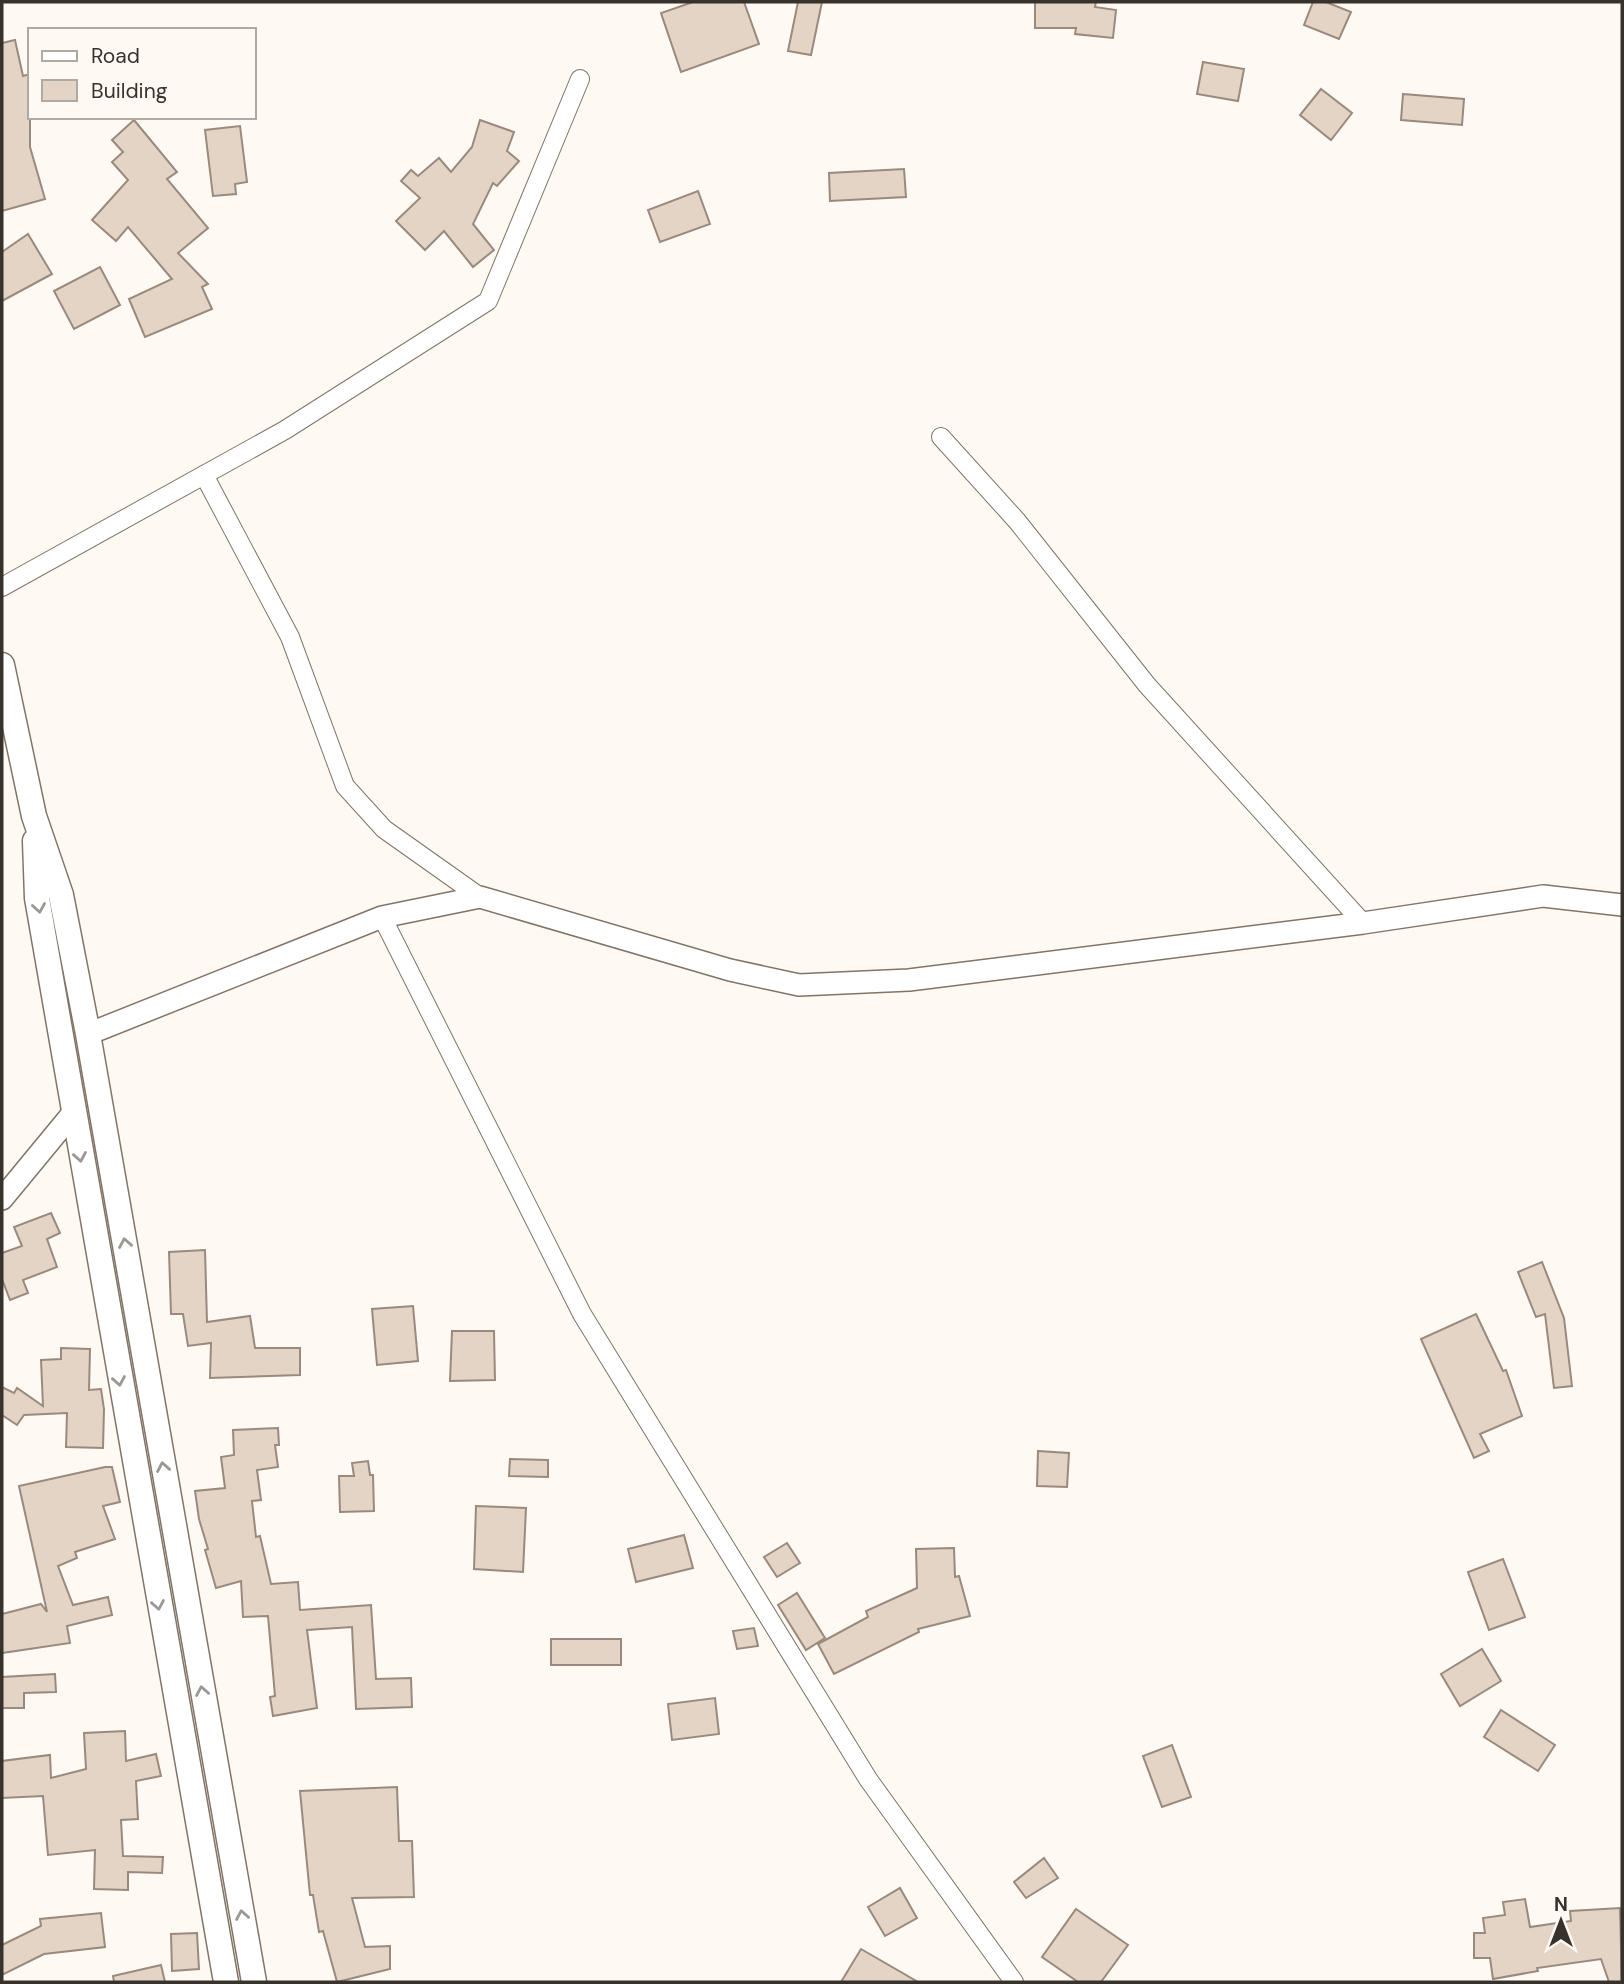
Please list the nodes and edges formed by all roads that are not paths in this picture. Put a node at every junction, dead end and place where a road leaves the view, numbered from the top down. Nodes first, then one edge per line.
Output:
1 (580, 79) dead end
2 (941, 437) dead end
3 (204, 475) junction
4 (2, 587) edge
5 (2, 665) edge
6 (6, 702) edge
7 (34, 816) junction
8 (480, 897) junction
9 (1622, 905) edge
10 (382, 917) junction
11 (1363, 923) junction
12 (88, 1034) junction
13 (73, 1112) junction
14 (2, 1199) edge
15 (226, 1982) edge
16 (254, 1982) edge
17 (1014, 1982) edge

1 - 3 street
2 - 11 street
3 - 4 street
3 - 8 street
5 - 6 main road
6 - 7 main road
7 - 12 main road
7 -> 13 main road
8 - 10 street
8 - 11 street
9 - 11 street
10 - 12 street
10 - 17 street
16 -> 12 main road
13 - 14 street
13 -> 15 main road

